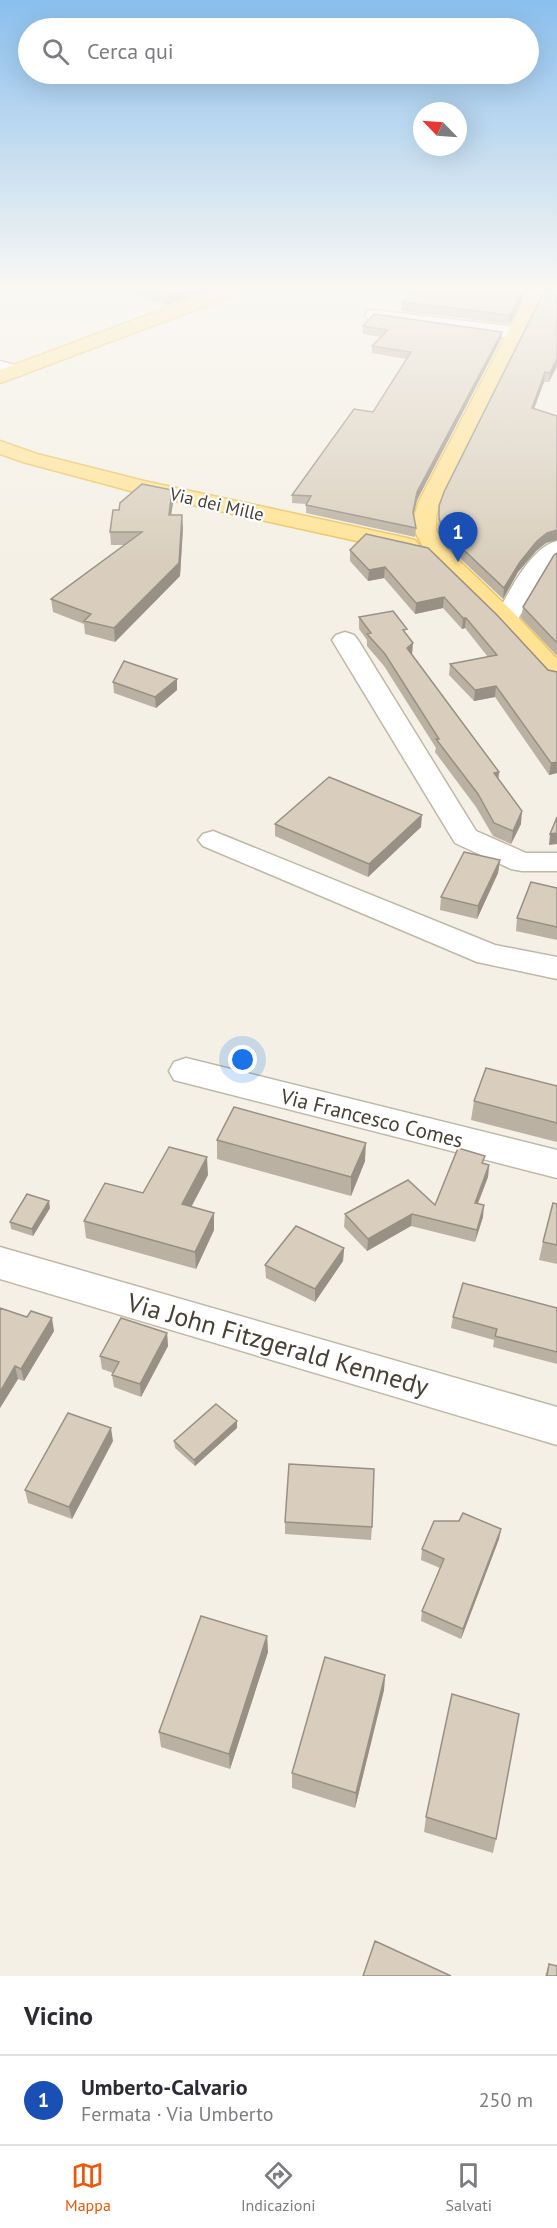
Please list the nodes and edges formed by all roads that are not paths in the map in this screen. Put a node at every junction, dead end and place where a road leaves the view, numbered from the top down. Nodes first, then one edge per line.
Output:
1 (492, 380) edge
2 (0, 447) edge
3 (557, 548) edge
4 (436, 551) junction
5 (524, 588) junction
6 (480, 594) junction
7 (507, 619) junction
8 (345, 640) dead end
9 (557, 674) edge
10 (213, 840) dead end
11 (557, 862) edge
12 (557, 968) edge
13 (186, 1071) dead end
14 (557, 1164) edge
15 (0, 1263) edge
16 (557, 1426) edge

1 - 4 main road
2 - 4 main road, Via dei Mille
3 - 5 street
4 - 6 main road
5 - 6 street
5 - 7 street
6 - 7 main road
7 - 9 main road
8 - 11 street
10 - 12 street
13 - 14 street, Via Francesco Comes
15 - 16 street, Via John Fitzgerald Kennedy

